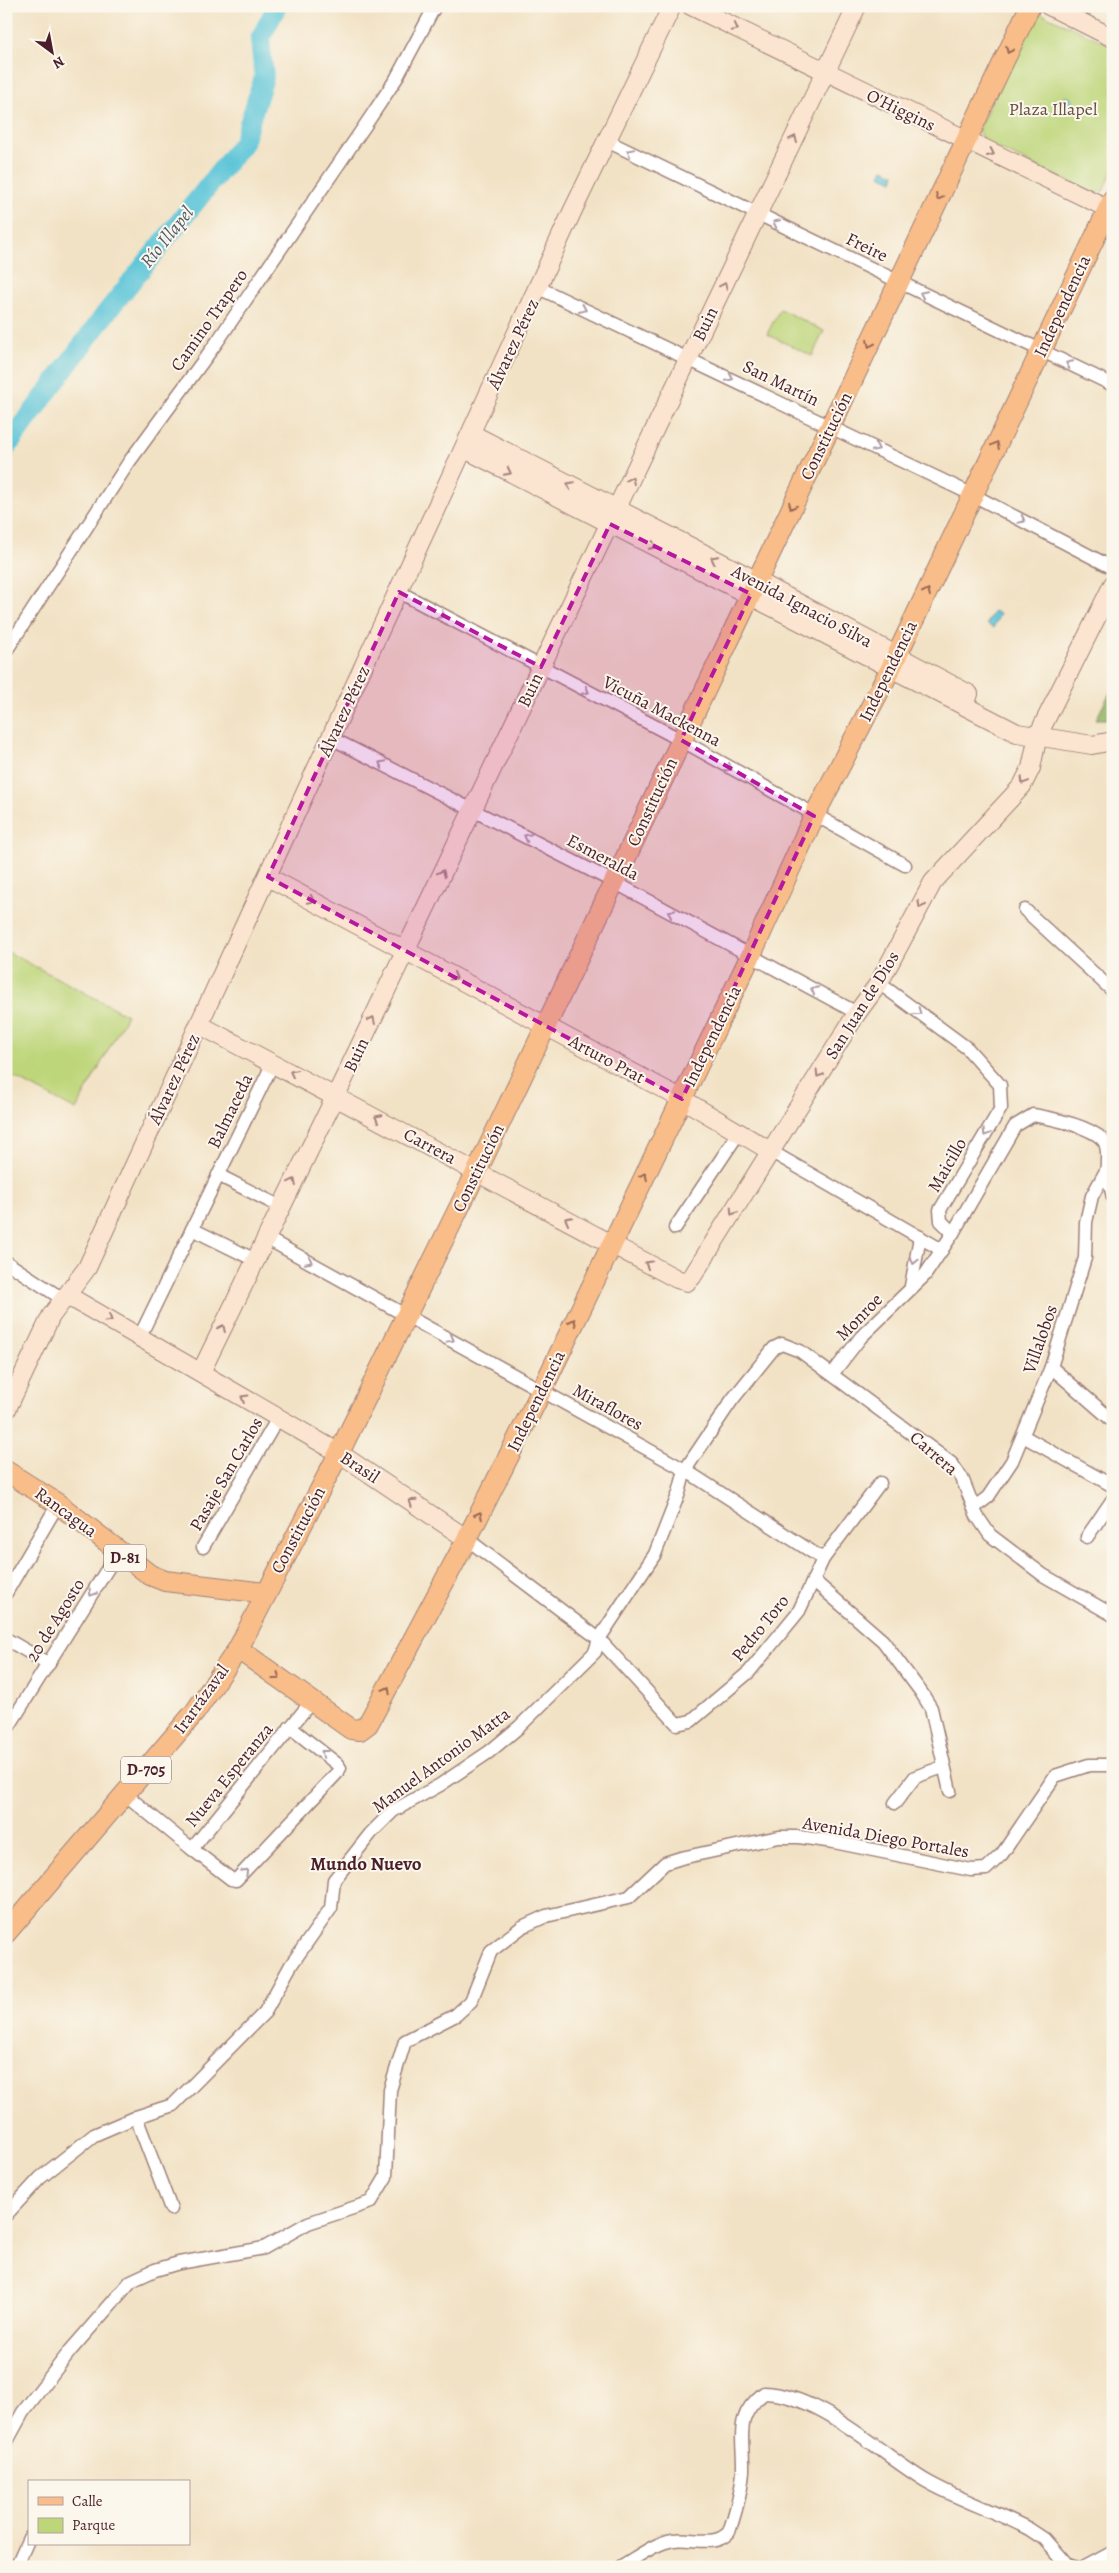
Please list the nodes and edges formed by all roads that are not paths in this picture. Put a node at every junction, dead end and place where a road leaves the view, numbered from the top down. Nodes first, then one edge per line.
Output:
1 (435, 6) edge
2 (672, 6) edge
3 (691, 6) edge
4 (857, 6) edge
5 (1030, 6) edge
6 (1049, 6) edge
7 (1113, 38) edge
8 (825, 73) junction
9 (607, 141) junction
10 (966, 142) junction
11 (1111, 206) edge
12 (758, 214) junction
13 (899, 282) junction
14 (539, 288) junction
15 (1041, 351) junction
16 (689, 358) junction
17 (1113, 385) edge
18 (831, 426) junction
19 (468, 442) junction
20 (973, 495) junction
21 (614, 517) junction
22 (1113, 568) edge
23 (1113, 584) edge
24 (754, 587) junction
25 (399, 592) junction
26 (6, 651) edge
27 (894, 662) junction
28 (541, 667) junction
29 (1038, 735) junction
30 (331, 738) junction
31 (681, 740) junction
32 (1113, 741) edge
33 (473, 809) junction
34 (814, 816) junction
35 (905, 865) dead end
36 (268, 877) junction
37 (614, 882) junction
38 (1024, 910) dead end
39 (405, 950) junction
40 (751, 955) junction
41 (879, 983) junction
42 (1113, 991) edge
43 (857, 1013) junction
44 (200, 1025) junction
45 (545, 1026) junction
46 (273, 1063) junction
47 (336, 1096) junction
48 (682, 1099) junction
49 (738, 1134) junction
50 (772, 1152) junction
51 (1107, 1168) junction
52 (477, 1171) junction
53 (218, 1175) junction
54 (1113, 1197) edge
55 (281, 1207) junction
56 (675, 1228) dead end
57 (192, 1229) junction
58 (953, 1233) junction
59 (920, 1237) junction
60 (266, 1238) junction
61 (610, 1243) junction
62 (942, 1250) junction
63 (255, 1260) junction
64 (6, 1262) edge
65 (687, 1282) joint
66 (911, 1286) junction
67 (65, 1297) junction
68 (407, 1314) junction
69 (140, 1336) junction
70 (782, 1344) joint
71 (1051, 1367) junction
72 (201, 1372) junction
73 (833, 1373) junction
74 (542, 1390) junction
75 (6, 1411) edge
76 (278, 1418) junction
77 (1113, 1421) edge
78 (1022, 1436) junction
79 (339, 1453) junction
80 (685, 1470) junction
81 (6, 1471) edge
82 (880, 1482) dead end
83 (1113, 1486) edge
84 (1113, 1499) edge
85 (58, 1504) junction
86 (975, 1507) junction
87 (1087, 1537) dead end
88 (467, 1539) junction
89 (203, 1547) dead end
90 (118, 1552) junction
91 (823, 1559) junction
92 (813, 1580) junction
93 (6, 1593) edge
94 (265, 1593) junction
95 (1113, 1615) edge
96 (6, 1639) edge
97 (599, 1639) junction
98 (238, 1648) junction
99 (49, 1664) junction
100 (311, 1702) junction
101 (8, 1724) edge
102 (677, 1724) joint
103 (290, 1727) junction
104 (1113, 1765) edge
105 (943, 1767) junction
106 (950, 1791) dead end
107 (125, 1794) junction
108 (895, 1803) dead end
109 (192, 1849) junction
110 (6, 1933) edge
111 (136, 2117) junction
112 (171, 2208) dead end
113 (6, 2215) edge
114 (6, 2442) edge
115 (28, 2540) edge
116 (1113, 2552) edge
117 (16, 2567) edge
118 (620, 2567) edge
119 (1074, 2567) edge
120 (1085, 2567) edge

1 - 26 street, Camino Trapero
2 - 9 street, Álvarez Pérez
3 -> 8 street, O'Higgins
4 - 8 street, Buin
5 -> 10 main road, Constitución
6 - 7 street
8 - 10 street, O'Higgins
12 -> 8 street, Buin
12 -> 9 street, Freire
9 - 14 street, Álvarez Pérez
10 -> 11 street, O'Higgins
10 -> 13 main road, Constitución
11 - 15 main road, Independencia
13 -> 12 street, Freire
16 -> 12 street, Buin
15 -> 13 street, Freire
13 -> 18 main road, Constitución
14 -> 16 street, San Martín
14 - 19 street, Álvarez Pérez
17 -> 15 street, Freire
20 -> 15 main road, Independencia
16 -> 18 street, San Martín
21 -> 16 street, Buin
18 -> 20 street, San Martín
18 -> 24 main road, Constitución
19 - 21 street, Avenida Ignacio Silva
19 - 25 street, Álvarez Pérez
20 -> 22 street, San Martín
27 -> 20 main road, Independencia
21 - 24 street, Avenida Ignacio Silva
21 - 28 street, Buin
23 - 29 street, San Juan de Dios
24 - 27 street, Avenida Ignacio Silva
24 - 31 main road, Constitución
25 -> 28 street, Vicuña Mackenna
25 - 30 street, Álvarez Pérez
27 - 29 street, Avenida Ignacio Silva
27 - 34 main road, Independencia
28 -> 31 street, Vicuña Mackenna
28 - 33 street, Buin
29 - 32 street, Avenida Ignacio Silva
29 -> 41 street, San Juan de Dios
33 -> 30 street, Esmeralda
30 - 36 street, Álvarez Pérez
31 -> 34 street, Vicuña Mackenna
31 - 37 main road, Constitución
37 -> 33 street, Esmeralda
39 -> 33 street, Buin
34 - 35 street, Vicuña Mackenna
34 - 40 main road, Independencia
36 -> 39 street, Arturo Prat
36 - 44 street, Álvarez Pérez
40 -> 37 street, Esmeralda
37 - 45 main road, Constitución
38 - 42 street
39 -> 45 street, Arturo Prat
47 -> 39 street, Buin
43 -> 40 street, Esmeralda
40 - 48 main road, Independencia
41 - 43 street, San Juan de Dios
41 -> 58 street, Maicillo
43 -> 50 street, San Juan de Dios
44 - 46 street, Carrera
44 - 67 street, Álvarez Pérez
45 - 48 street, Arturo Prat
45 - 52 main road, Constitución
47 -> 46 street, Carrera
46 - 53 street, Balmaceda
52 -> 47 street, Carrera
55 -> 47 street, Buin
48 - 49 street, Arturo Prat
61 -> 48 main road, Independencia
49 - 50 street, Arturo Prat
49 - 56 street
50 - 59 street, Arturo Prat
50 -> 65 street, San Juan de Dios
51 - 54 street
51 - 58 street
51 - 71 street, Villalobos
61 -> 52 street, Carrera
52 - 68 main road, Constitución
53 - 55 street
53 - 57 street, Balmaceda
55 - 60 street, Buin
57 - 63 street
57 - 69 street, Balmaceda
58 - 62 street, Monroe
59 - 62 street, Arturo Prat
59 -> 66 street, Monroe
60 - 63 street, Buin
60 -> 68 street, Miraflores
65 -> 61 street, Carrera
74 -> 61 main road, Independencia
62 - 66 street, Monroe
72 -> 63 street, Buin
64 - 67 street, Brasil
66 - 73 street, Monroe
67 -> 69 street, Brasil
67 - 75 street, Álvarez Pérez
68 -> 74 street, Miraflores
68 - 79 main road, Constitución
69 - 72 street, Brasil
70 - 73 street, Carrera
70 - 80 street, Manuel Antonio Matta
71 - 77 street
71 - 78 street, Villalobos
76 -> 72 street, Brasil
73 - 86 street, Carrera
74 - 80 street, Miraflores
88 -> 74 main road, Independencia
76 - 79 street, Brasil
76 - 89 street, Pasaje San Carlos
78 - 83 street
78 - 86 street, Villalobos
88 -> 79 street, Brasil
79 - 94 main road, Constitución
80 - 91 street, Miraflores
80 - 97 street, Manuel Antonio Matta
81 - 85 main road, Rancagua / D-81
82 - 91 street, Pedro Toro
84 - 87 street
85 - 90 main road, Rancagua / D-81
85 - 93 street
86 - 95 street, Carrera
88 - 97 street, Brasil
100 -> 88 main road, Independencia
90 - 94 main road, Rancagua / D-81
90 -> 99 street, 20 de Agosto
91 - 92 street, Pedro Toro
92 - 102 street, Pedro Toro
92 - 105 street
94 - 98 main road, Irarrázaval / D-705
96 - 99 street
97 - 102 street, Brasil
97 - 111 street, Manuel Antonio Matta
98 -> 100 main road, Independencia
98 - 107 main road, Irarrázaval / D-705
99 - 101 street, 20 de Agosto
100 - 103 street, Nueva Esperanza
103 - 109 street, Nueva Esperanza
109 -> 103 street
104 - 114 street, Avenida Diego Portales
105 - 106 street
105 - 108 street
107 - 109 street, Nueva Esperanza
107 - 110 main road, Irarrázaval / D-705
111 - 112 street
111 - 113 street, Manuel Antonio Matta
115 - 117 street
116 - 120 street
118 - 119 street

